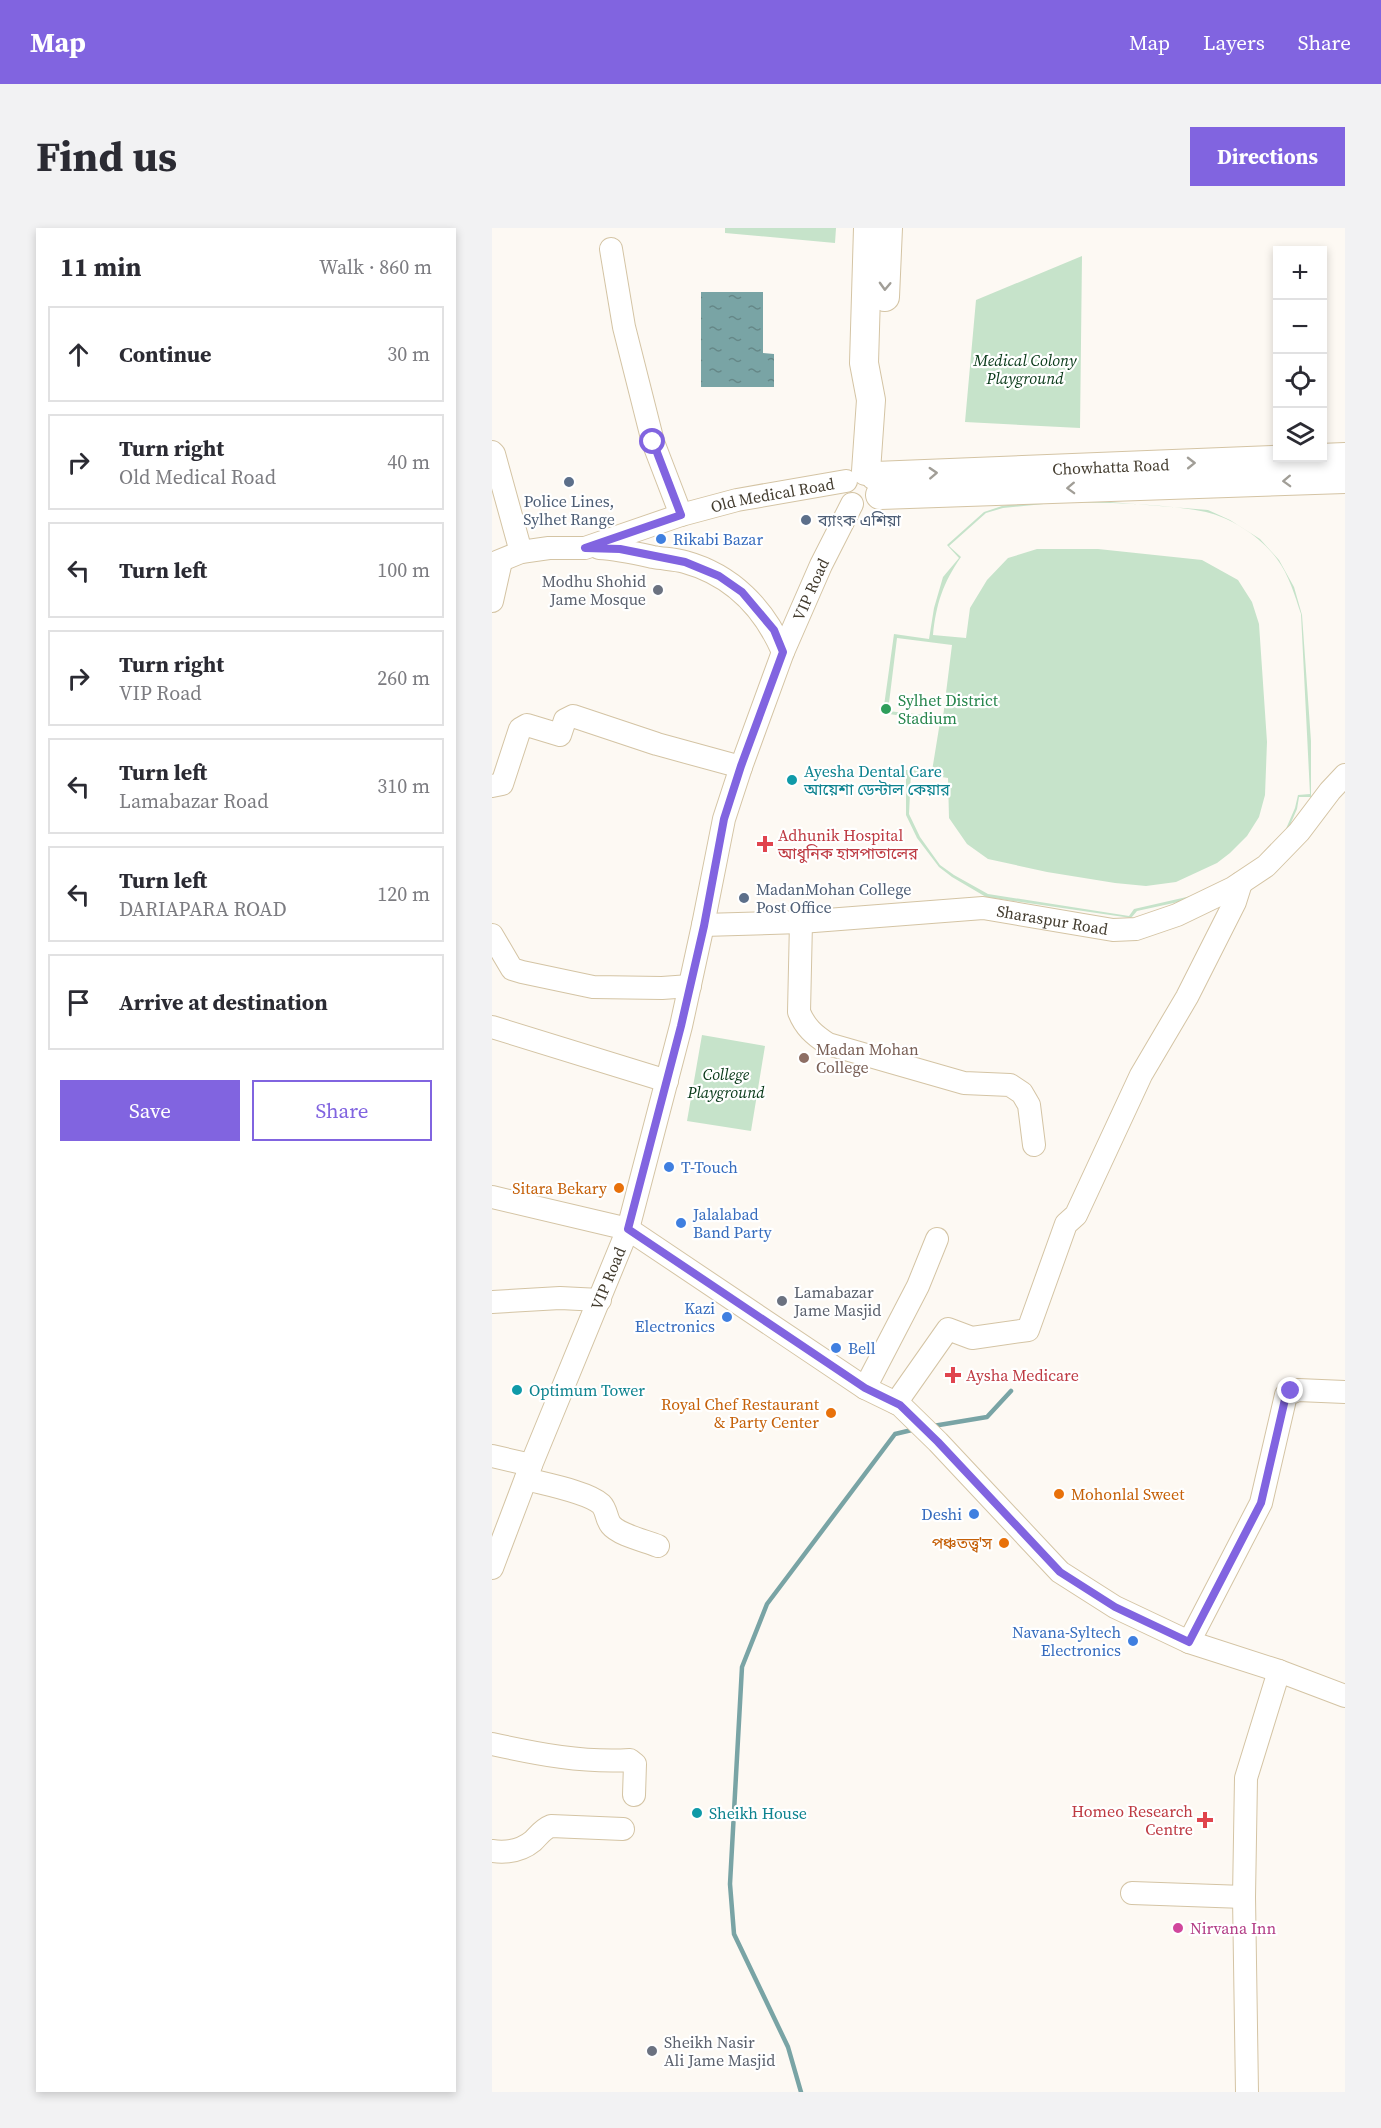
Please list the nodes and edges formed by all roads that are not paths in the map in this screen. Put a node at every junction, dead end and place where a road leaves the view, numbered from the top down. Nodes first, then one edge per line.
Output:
1 (868, 228) edge
2 (888, 228) edge
3 (611, 249) dead end
4 (871, 400) junction
5 (492, 452) edge
6 (1345, 457) edge
7 (1110, 476) junction
8 (1345, 479) edge
9 (866, 481) junction
10 (681, 515) junction
11 (585, 548) junction
12 (505, 559) edge
13 (492, 601) edge
14 (783, 652) junction
15 (741, 766) junction
16 (1345, 775) edge
17 (492, 786) edge
18 (1241, 882) junction
19 (801, 922) junction
20 (704, 926) junction
21 (492, 935) edge
22 (690, 986) junction
23 (492, 1027) edge
24 (667, 1081) junction
25 (1034, 1145) dead end
26 (492, 1197) edge
27 (628, 1229) junction
28 (937, 1239) dead end
29 (600, 1300) junction
30 (492, 1302) edge
31 (865, 1388) junction
32 (1345, 1392) edge
33 (898, 1404) junction
34 (492, 1456) edge
35 (529, 1472) junction
36 (658, 1546) dead end
37 (492, 1568) edge
38 (1189, 1642) junction
39 (1278, 1671) junction
40 (1345, 1696) edge
41 (492, 1744) edge
42 (634, 1795) dead end
43 (623, 1829) dead end
44 (492, 1851) edge
45 (1132, 1893) dead end
46 (1244, 1897) junction
47 (1247, 2092) edge

1 - 4 main road
2 -> 4 main road
3 - 10 street
4 - 9 main road
5 - 12 street
7 -> 6 main road, Chowhatta Road
8 -> 7 main road, Chowhatta Road
7 - 9 main road, Chowhatta Road
9 - 10 street, Old Medical Road
9 - 14 street, VIP Road
10 - 11 street, Old Medical Road
11 - 12 street, Old Medical Road
11 - 14 street
12 - 13 street
14 - 15 street, VIP Road
15 - 17 street
15 - 20 street, VIP Road
16 - 18 street, Sharaspur Road
18 - 19 street, Sharaspur Road
18 - 33 street
19 - 20 street, Sharaspur Road
19 - 25 street
20 - 22 street, VIP Road
21 - 22 street
22 - 24 street, VIP Road
23 - 24 street
24 - 27 street, VIP Road
26 - 27 street
27 - 29 street, VIP Road
27 - 31 street
28 - 31 street
29 - 30 street
29 - 35 street, VIP Road
31 - 33 street
32 - 38 street
33 - 38 street
34 - 35 street
35 - 36 street
35 - 37 street, VIP Road
38 - 39 street
39 - 40 street
39 - 46 street
41 - 42 street
43 - 44 street
45 - 46 street
46 - 47 street

